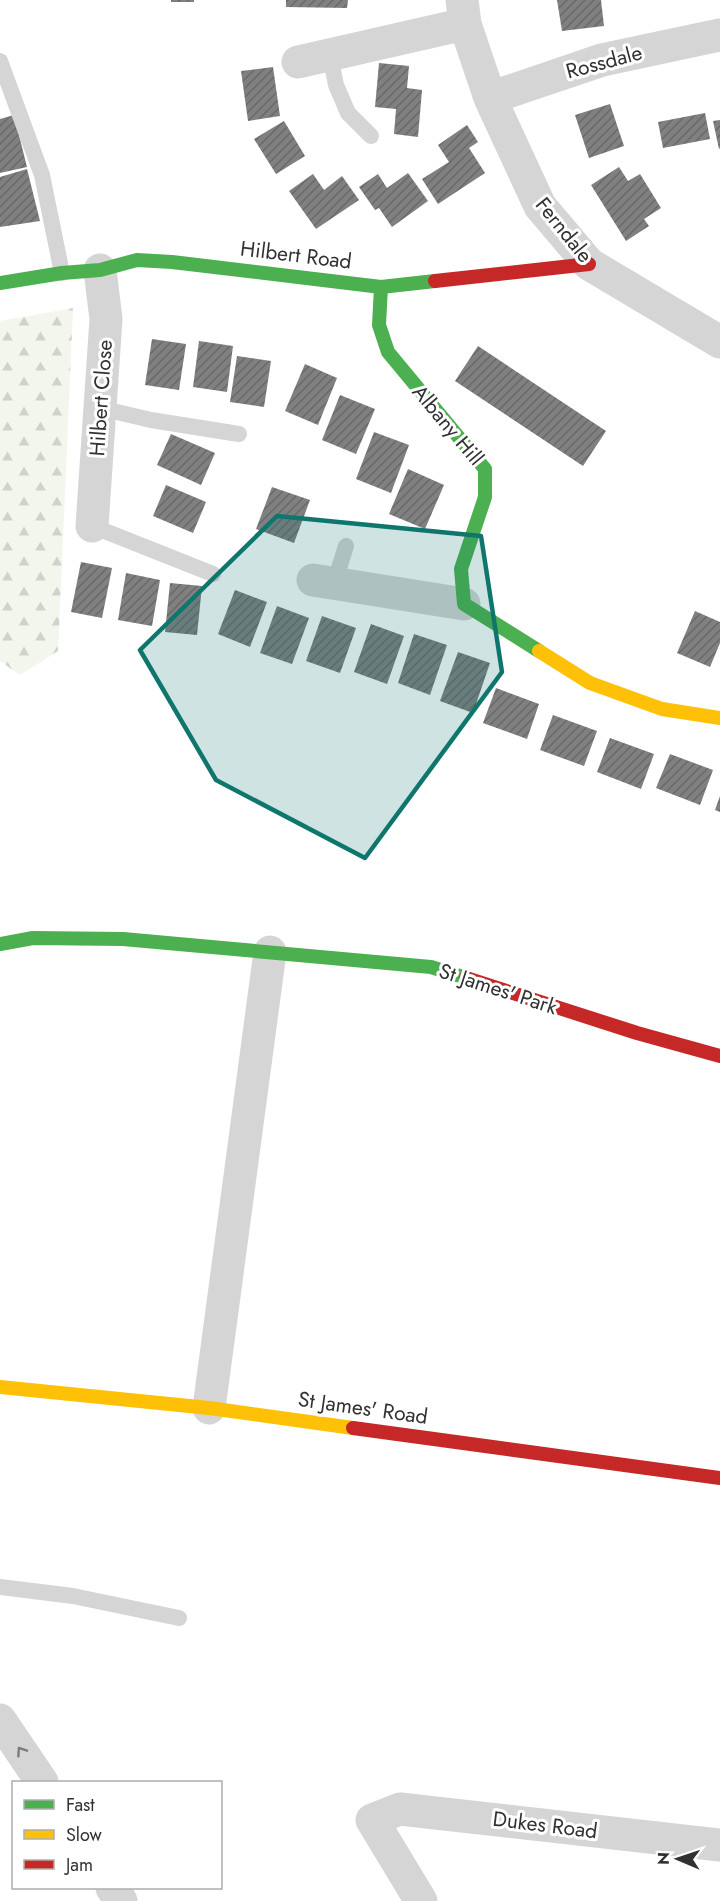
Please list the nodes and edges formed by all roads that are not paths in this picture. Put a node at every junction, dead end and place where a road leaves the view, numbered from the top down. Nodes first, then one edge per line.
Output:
1 (463, 12) edge
2 (720, 35) edge
3 (330, 56) junction
4 (0, 61) edge
5 (298, 62) dead end
6 (490, 98) junction
7 (370, 136) dead end
8 (589, 264) junction
9 (100, 270) junction
10 (62, 273) junction
11 (0, 284) edge
12 (381, 287) junction
13 (720, 342) edge
14 (100, 408) junction
15 (239, 434) dead end
16 (92, 526) joint
17 (346, 546) dead end
18 (213, 574) dead end
19 (323, 582) joint
20 (464, 604) junction
21 (720, 718) edge
22 (0, 944) edge
23 (270, 952) junction
24 (720, 1056) edge
25 (0, 1387) edge
26 (209, 1408) junction
27 (720, 1478) edge
28 (0, 1587) edge
29 (179, 1618) dead end
30 (0, 1720) edge
31 (41, 1781) edge
32 (720, 1845) edge
33 (421, 1901) edge

1 - 3 street, Ferndale
1 - 6 street, Ferndale
2 - 6 street, Rossdale
3 - 5 street, Ferndale
3 - 7 lane
4 - 10 lane
6 - 8 street, Ferndale
8 - 12 street, Hilbert Road
8 - 13 street, Ferndale
9 - 10 street, Hilbert Road
9 - 12 street, Hilbert Road
9 - 14 street, Hilbert Close
10 - 11 street, Hilbert Road
12 - 20 street, Albany Hill
14 - 15 lane
14 - 16 street, Hilbert Close
16 - 18 lane
17 - 19 lane
19 - 20 street
20 - 21 street
22 - 23 street, St James' Park
23 - 24 street, St James' Park
23 - 26 street
25 - 26 street, St James' Road
26 - 27 street, St James' Road
28 - 29 lane
31 -> 30 street
32 - 33 street, Dukes Road

